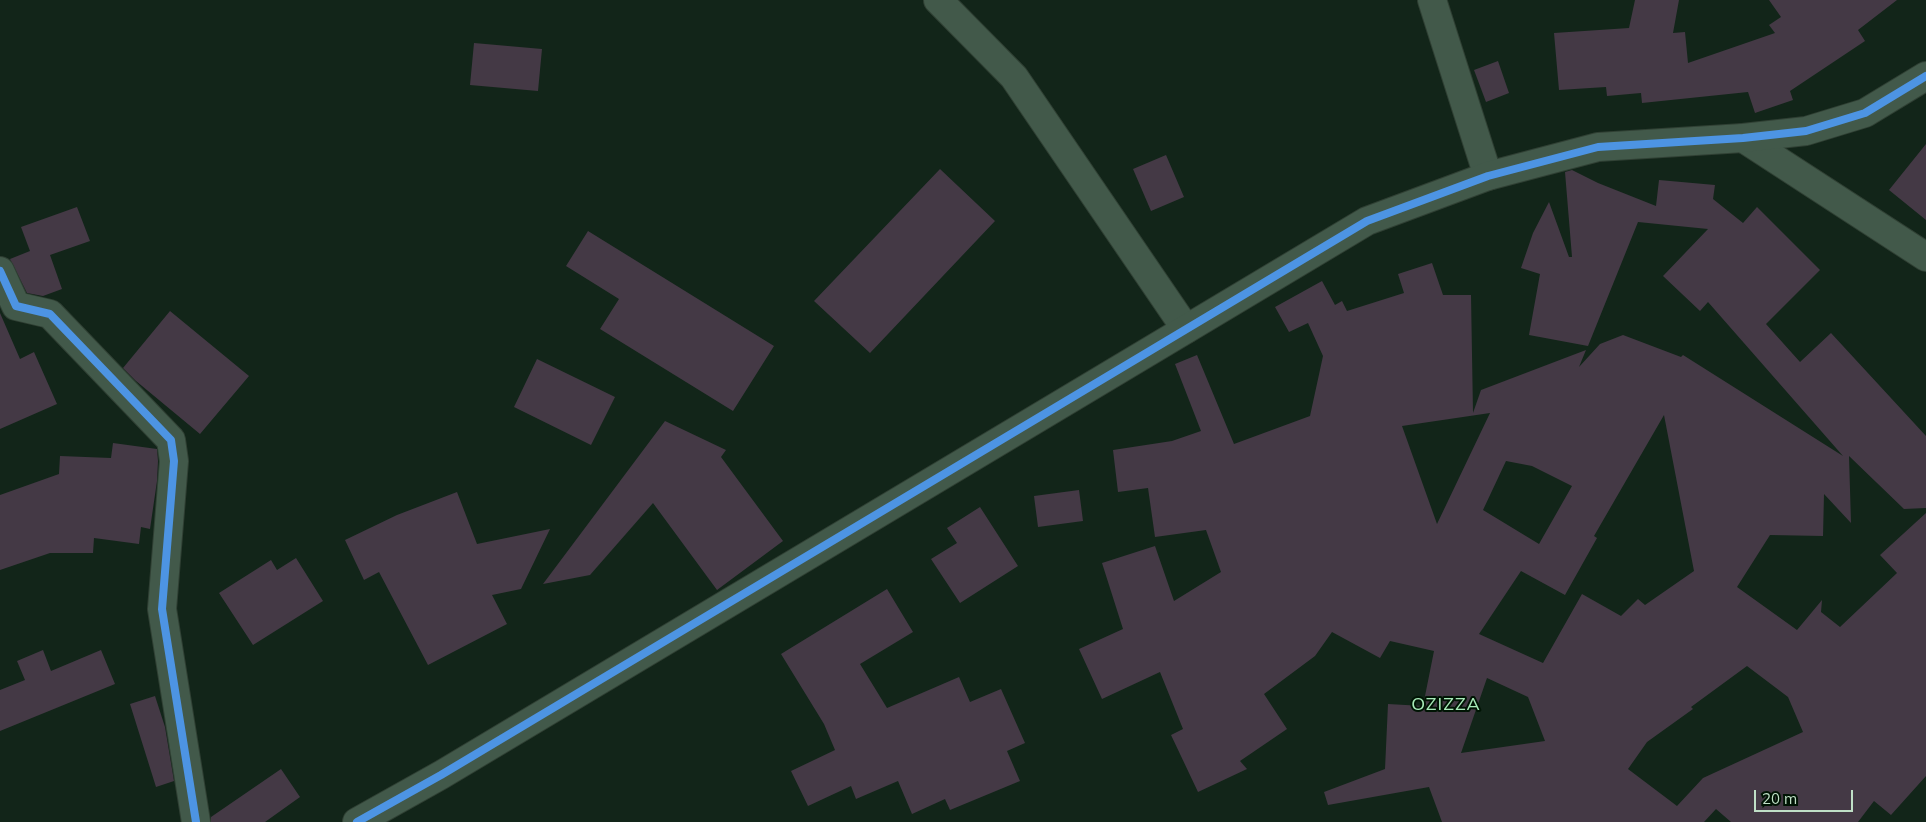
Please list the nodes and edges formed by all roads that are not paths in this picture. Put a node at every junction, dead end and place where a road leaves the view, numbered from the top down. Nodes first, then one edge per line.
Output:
1 (938, 0) edge
2 (1432, 0) edge
3 (1926, 76) edge
4 (1743, 138) junction
5 (1488, 176) junction
6 (1926, 257) edge
7 (0, 271) edge
8 (1186, 329) junction
9 (196, 822) edge
10 (357, 822) edge

1 - 8 street
2 - 5 street
3 - 4 street
4 - 5 street
4 - 6 street
5 - 8 street
7 - 9 street
8 - 10 street

